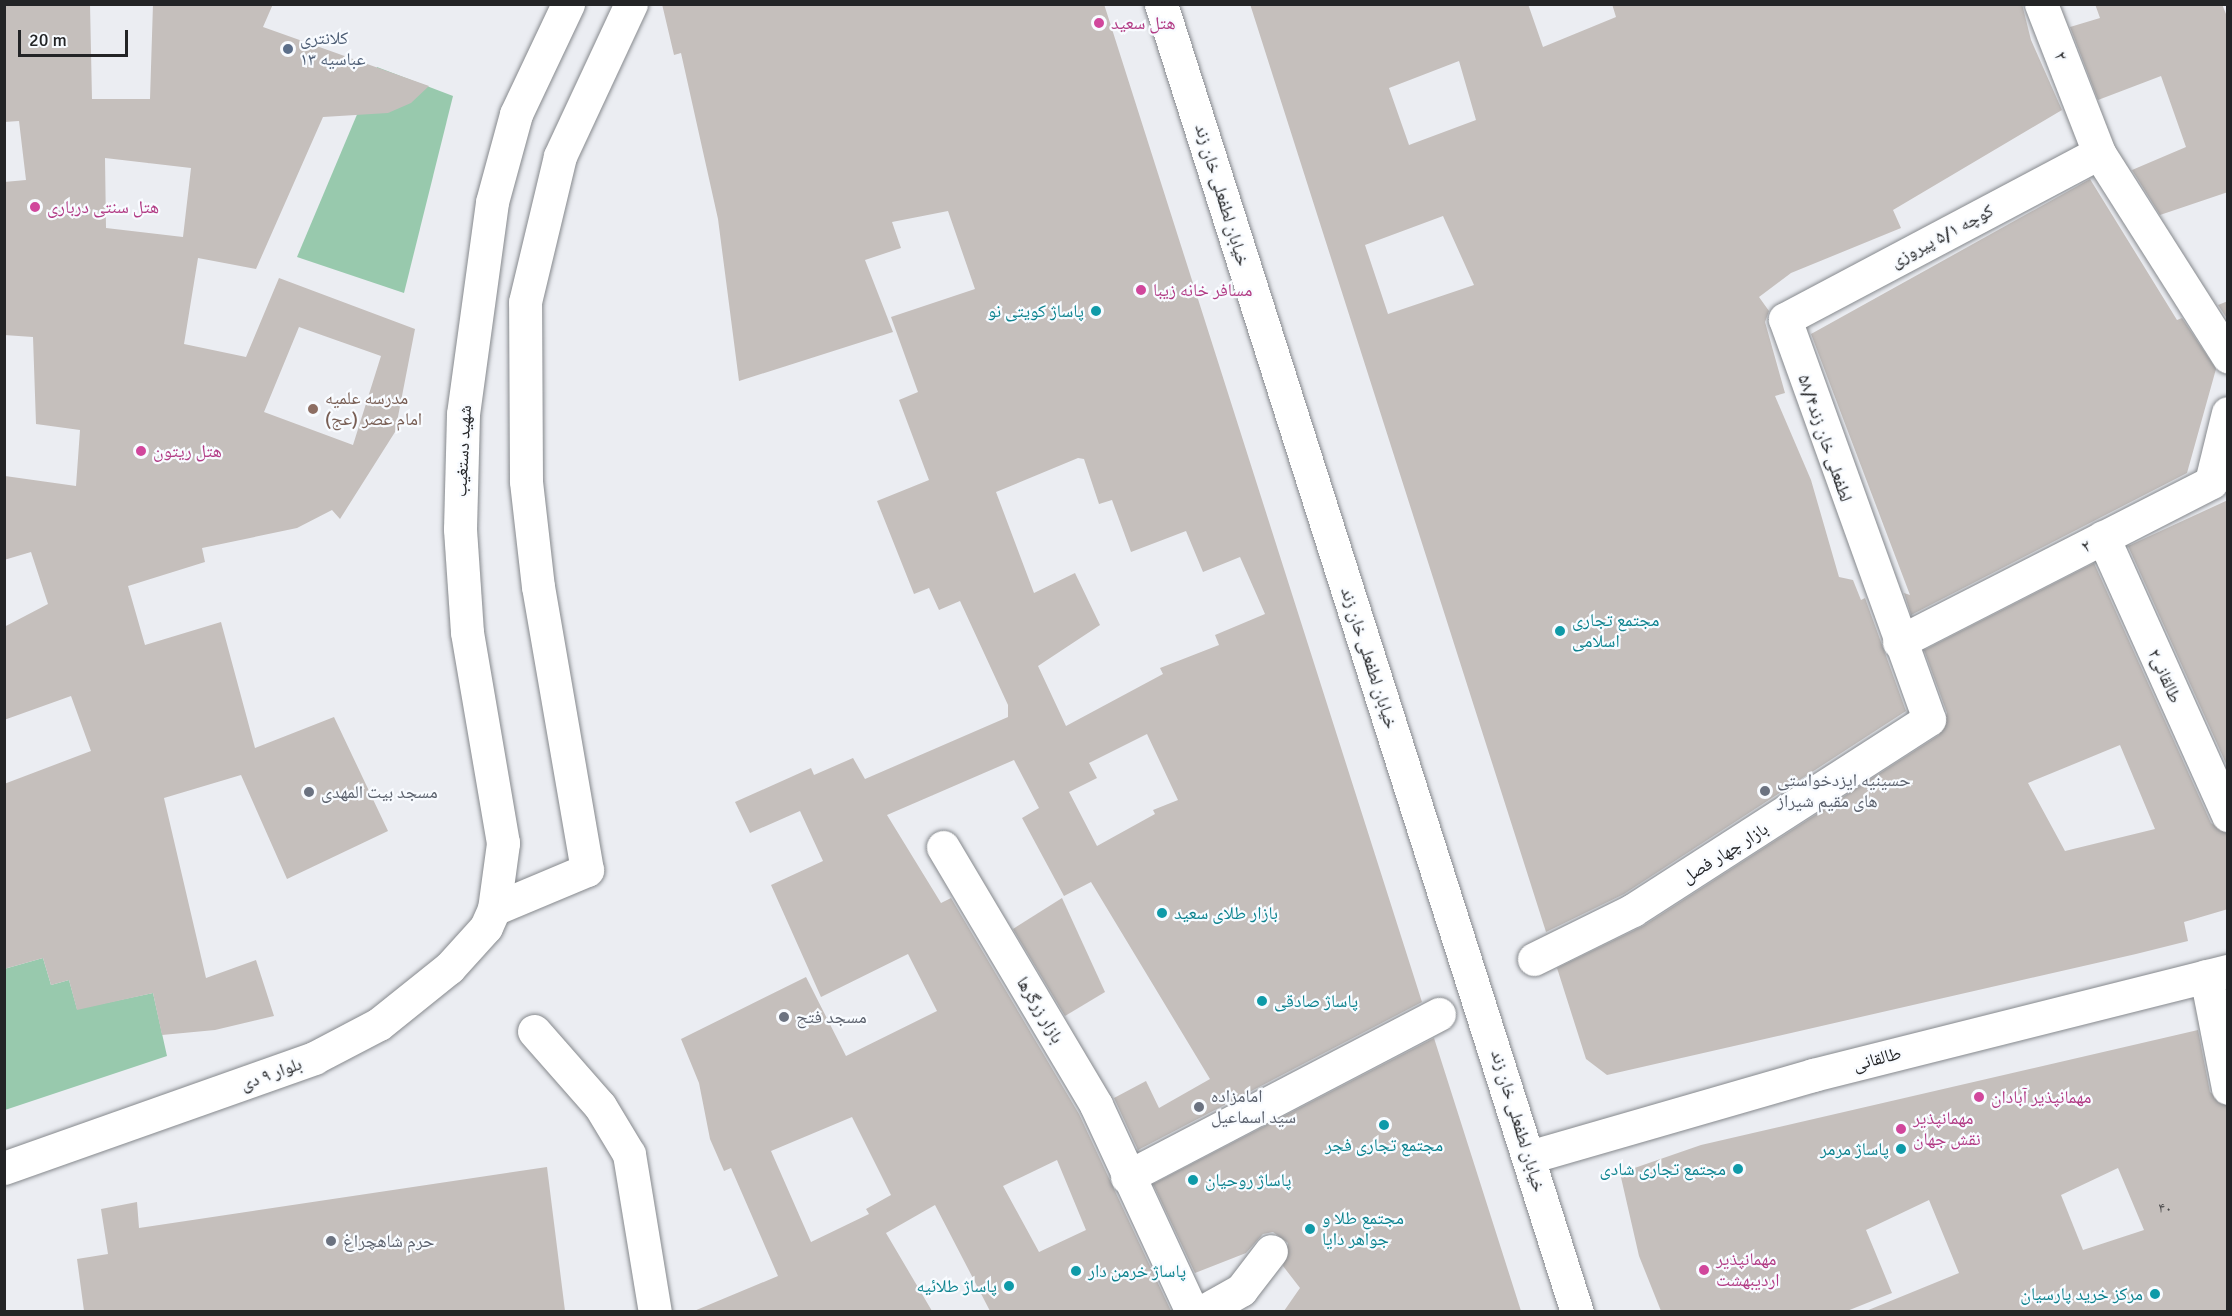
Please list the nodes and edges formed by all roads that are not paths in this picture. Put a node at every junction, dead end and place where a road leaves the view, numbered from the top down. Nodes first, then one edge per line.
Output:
1 (568, 4) edge
2 (631, 4) edge
3 (1161, 4) edge
4 (2041, 4) edge
5 (2099, 153) junction
6 (1785, 319) joint
7 (2228, 356) edge
8 (2228, 413) edge
9 (2103, 537) junction
10 (1899, 642) junction
11 (2228, 815) edge
12 (943, 847) dead end
13 (494, 909) junction
14 (1534, 959) dead end
15 (2217, 974) edge
16 (1439, 1014) dead end
17 (534, 1031) dead end
18 (2228, 1088) edge
19 (1529, 1157) junction
20 (4, 1168) edge
21 (1127, 1177) junction
22 (1271, 1251) dead end
23 (654, 1311) edge
24 (1192, 1311) edge
25 (1202, 1311) edge
26 (1577, 1311) edge

1 - 13 street, شهید دستغیب
2 - 13 street
3 - 19 street, خیابان لطفعلی خان زند
4 - 5 street, ۲
5 - 6 street, کوچه ۵/۱ پیروزی
5 - 7 street, ۲
6 - 10 street, لطفعلی خان زند۵۸/۴
8 - 9 street, ۲
9 - 10 street, ۲
9 - 11 street, طالقانی۲
10 - 14 street, بازار چهار فصل
12 - 21 street, بازار زرگرها
13 - 20 street, بلوار ۹ دی
15 - 18 street
15 - 19 street, طالقانی
16 - 21 street
17 - 23 street
19 - 26 street, خیابان لطفعلی خان زند
21 - 24 street, بازار زرگرها
22 - 25 street

